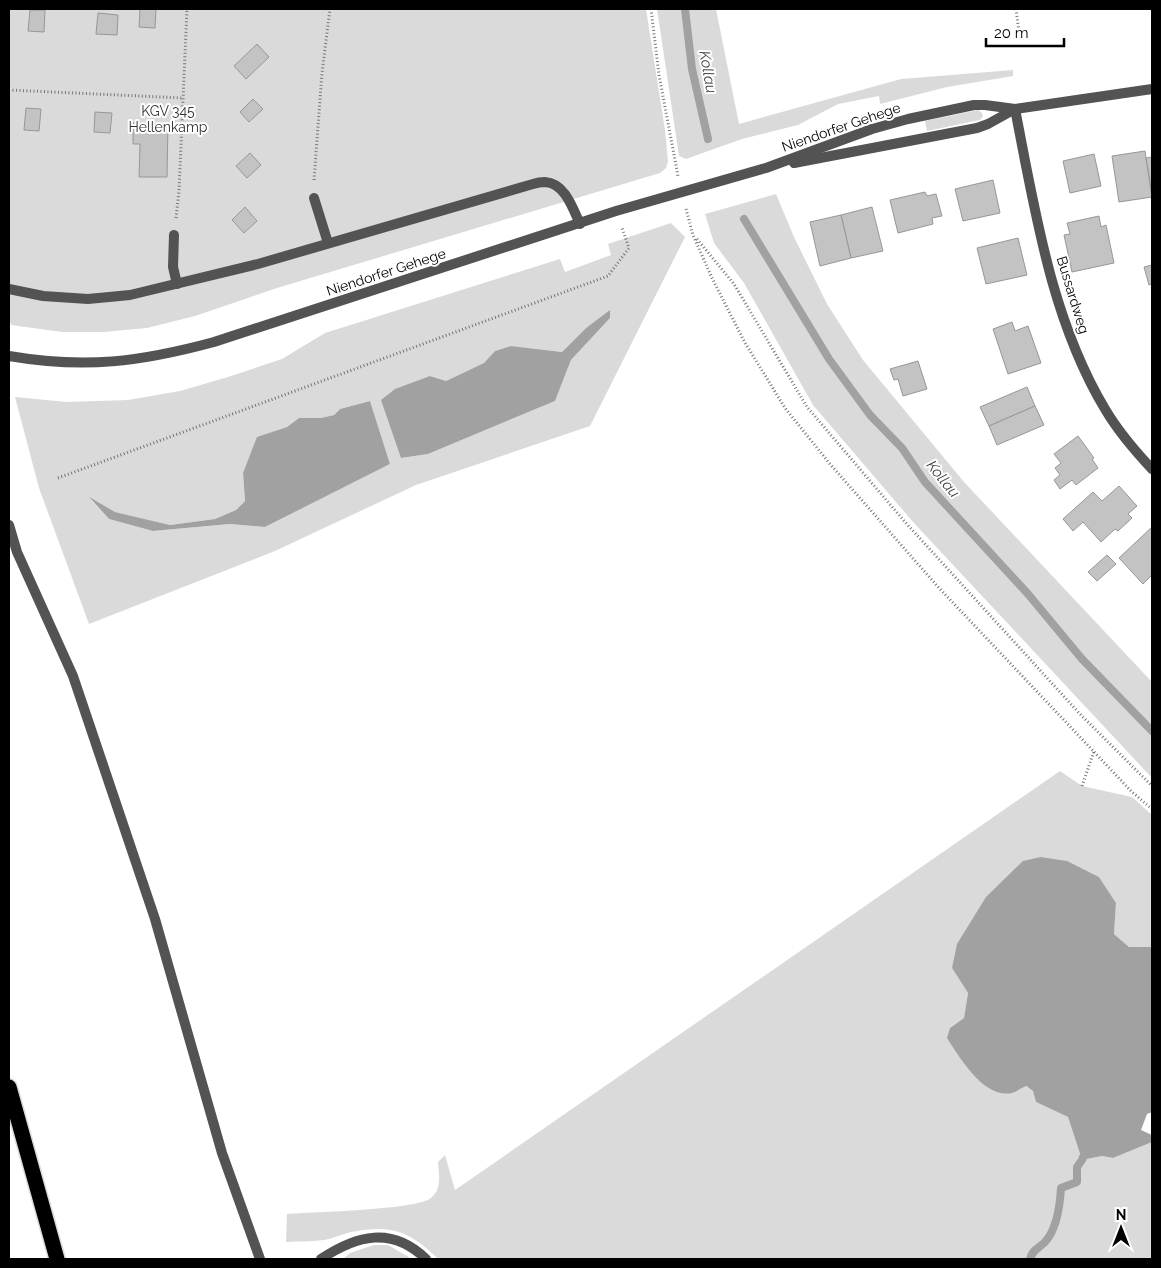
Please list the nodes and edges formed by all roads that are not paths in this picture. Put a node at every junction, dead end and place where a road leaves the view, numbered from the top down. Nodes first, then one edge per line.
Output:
1 (1152, 88) edge
2 (1015, 109) junction
3 (766, 168) junction
4 (314, 198) road end
5 (580, 224) junction
6 (174, 235) road end
7 (328, 243) junction
8 (177, 284) junction
9 (9, 289) edge
10 (9, 356) edge
11 (1152, 469) edge
12 (9, 524) edge
13 (9, 1088) edge
14 (57, 1259) edge
15 (260, 1259) edge
16 (321, 1259) edge
17 (426, 1259) edge

1 - 2 street, Niendorfer Gehege
2 - 3 street, Niendorfer Gehege
2 - 3 street, Niendorfer Gehege
2 - 11 street, Bussardweg
3 - 5 street, Niendorfer Gehege
4 - 7 street
5 - 7 street
5 - 10 street, Niendorfer Gehege
6 - 8 street
7 - 8 street
8 - 9 street
12 - 15 street
13 - 14 highway
16 - 17 street

